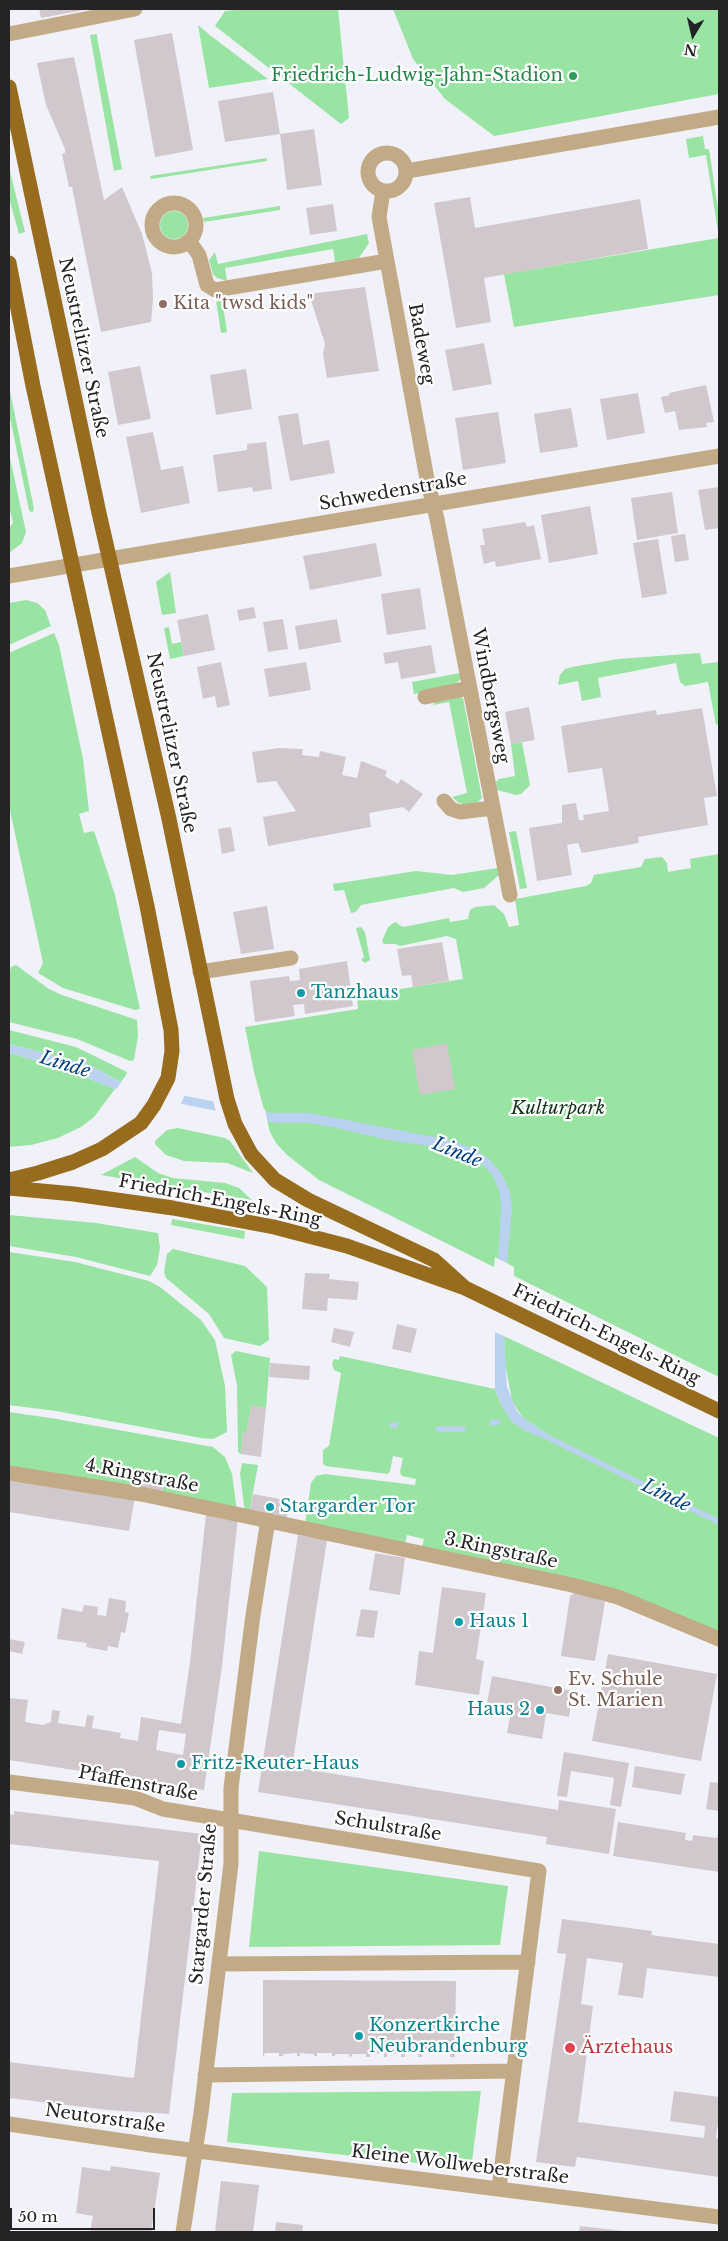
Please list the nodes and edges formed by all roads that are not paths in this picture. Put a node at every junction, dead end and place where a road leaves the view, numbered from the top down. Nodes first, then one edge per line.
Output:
1 (135, 9) edge
2 (9, 34) edge
3 (9, 87) edge
4 (719, 117) edge
5 (406, 171) junction
6 (383, 191) junction
7 (189, 241) dead end
8 (387, 261) junction
9 (9, 263) edge
10 (719, 456) edge
11 (434, 504) junction
12 (110, 559) junction
13 (73, 565) junction
14 (9, 576) edge
15 (469, 688) junction
16 (425, 697) dead end
17 (444, 801) dead end
18 (493, 808) junction
19 (510, 895) dead end
20 (291, 958) dead end
21 (200, 972) junction
22 (9, 1180) edge
23 (9, 1188) edge
24 (466, 1288) junction
25 (719, 1411) edge
26 (9, 1472) edge
27 (268, 1520) junction
28 (719, 1639) edge
29 (9, 1782) edge
30 (231, 1820) junction
31 (528, 1962) junction
32 (219, 1964) junction
33 (514, 2071) junction
34 (205, 2075) junction
35 (9, 2124) edge
36 (195, 2151) junction
37 (499, 2188) junction
38 (719, 2217) edge
39 (183, 2232) edge

1 - 2 street
3 - 12 main road, Neustrelitzer Straße
4 - 5 street
5 - 6 street
5 - 6 street
6 - 8 street, Badeweg
7 - 8 street
8 - 11 street, Badeweg
9 - 13 main road
10 - 11 street, Schwedenstraße
11 - 12 street, Schwedenstraße
11 - 15 street, Windbergsweg
12 - 13 street, Schwedenstraße
12 - 21 main road, Neustrelitzer Straße
13 - 14 street, Schwedenstraße
13 - 22 main road
15 - 16 street
15 - 18 street, Windbergsweg
17 - 18 street
18 - 19 street, Windbergsweg
20 - 21 street
21 - 24 main road, Neustrelitzer Straße
23 - 24 main road, Friedrich-Engels-Ring
24 - 25 main road, Friedrich-Engels-Ring
26 - 27 street, 4.Ringstraße
27 - 28 street, 3.Ringstraße
27 - 30 street, Stargarder Straße
29 - 30 street, Pfaffenstraße
30 - 31 street, Schulstraße
30 - 32 street, Stargarder Straße
31 - 32 street
31 - 33 street
32 - 34 street, Stargarder Straße
33 - 34 street
33 - 37 street
34 - 36 street, Stargarder Straße
35 - 36 street, Neutorstraße
36 - 37 street, Kleine Wollweberstraße
36 - 39 street, Stargarder Straße
37 - 38 street, Kleine Wollweberstraße

